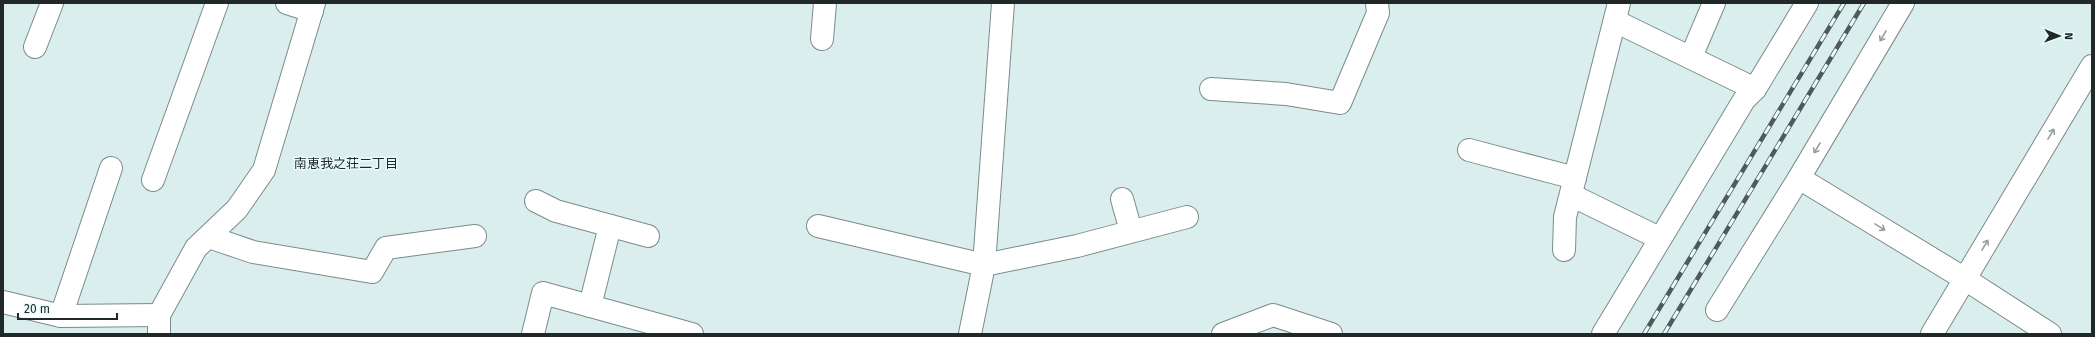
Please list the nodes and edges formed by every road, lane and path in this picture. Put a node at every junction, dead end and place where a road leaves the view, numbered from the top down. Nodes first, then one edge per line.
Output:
1 (52, 3) edge
2 (217, 3) edge
3 (287, 3) edge
4 (825, 3) edge
5 (1003, 3) edge
6 (1377, 3) edge
7 (1714, 3) edge
8 (1807, 3) edge
9 (1903, 3) edge
10 (313, 7) edge
11 (1617, 12) edge
12 (822, 38) dead end
13 (35, 47) dead end
14 (1691, 57) junction
15 (2092, 66) edge
16 (1755, 89) junction
17 (1211, 90) dead end
18 (1469, 150) dead end
19 (110, 168) dead end
20 (1799, 178) junction
21 (153, 180) dead end
22 (1573, 187) junction
23 (1122, 199) dead end
24 (536, 201) dead end
25 (1187, 216) dead end
26 (610, 226) junction
27 (818, 226) dead end
28 (1131, 231) junction
29 (475, 236) dead end
30 (648, 236) dead end
31 (210, 237) junction
32 (1660, 238) junction
33 (1564, 250) dead end
34 (984, 265) junction
35 (1965, 279) junction
36 (3, 302) edge
37 (590, 306) junction
38 (1717, 310) dead end
39 (61, 316) junction
40 (159, 324) edge
41 (1259, 328) edge
42 (533, 334) edge
43 (692, 334) edge
44 (970, 334) edge
45 (1223, 334) edge
46 (1331, 334) edge
47 (1603, 334) edge
48 (1932, 334) edge
49 (2050, 334) edge

1 - 13 street
2 - 21 street
3 - 10 street
4 - 12 street
5 - 34 street
6 - 17 street
7 - 14 street
8 - 16 street
9 -> 20 street
10 - 31 street
11 - 14 street
11 - 22 street
14 - 16 street
35 -> 15 street
16 - 32 street
18 - 22 street
19 - 39 street
20 -> 35 street
20 - 38 street
22 - 32 street
22 - 33 street
23 - 28 street
24 - 26 street
25 - 28 street
26 - 30 street
26 - 37 street
27 - 34 street
28 - 34 street
29 - 31 street
31 - 40 street
32 - 47 street
34 - 44 street
35 - 48 street
35 - 49 street
36 - 39 street
37 - 42 street
37 - 43 street
39 - 40 street
41 - 45 street
41 - 46 street

